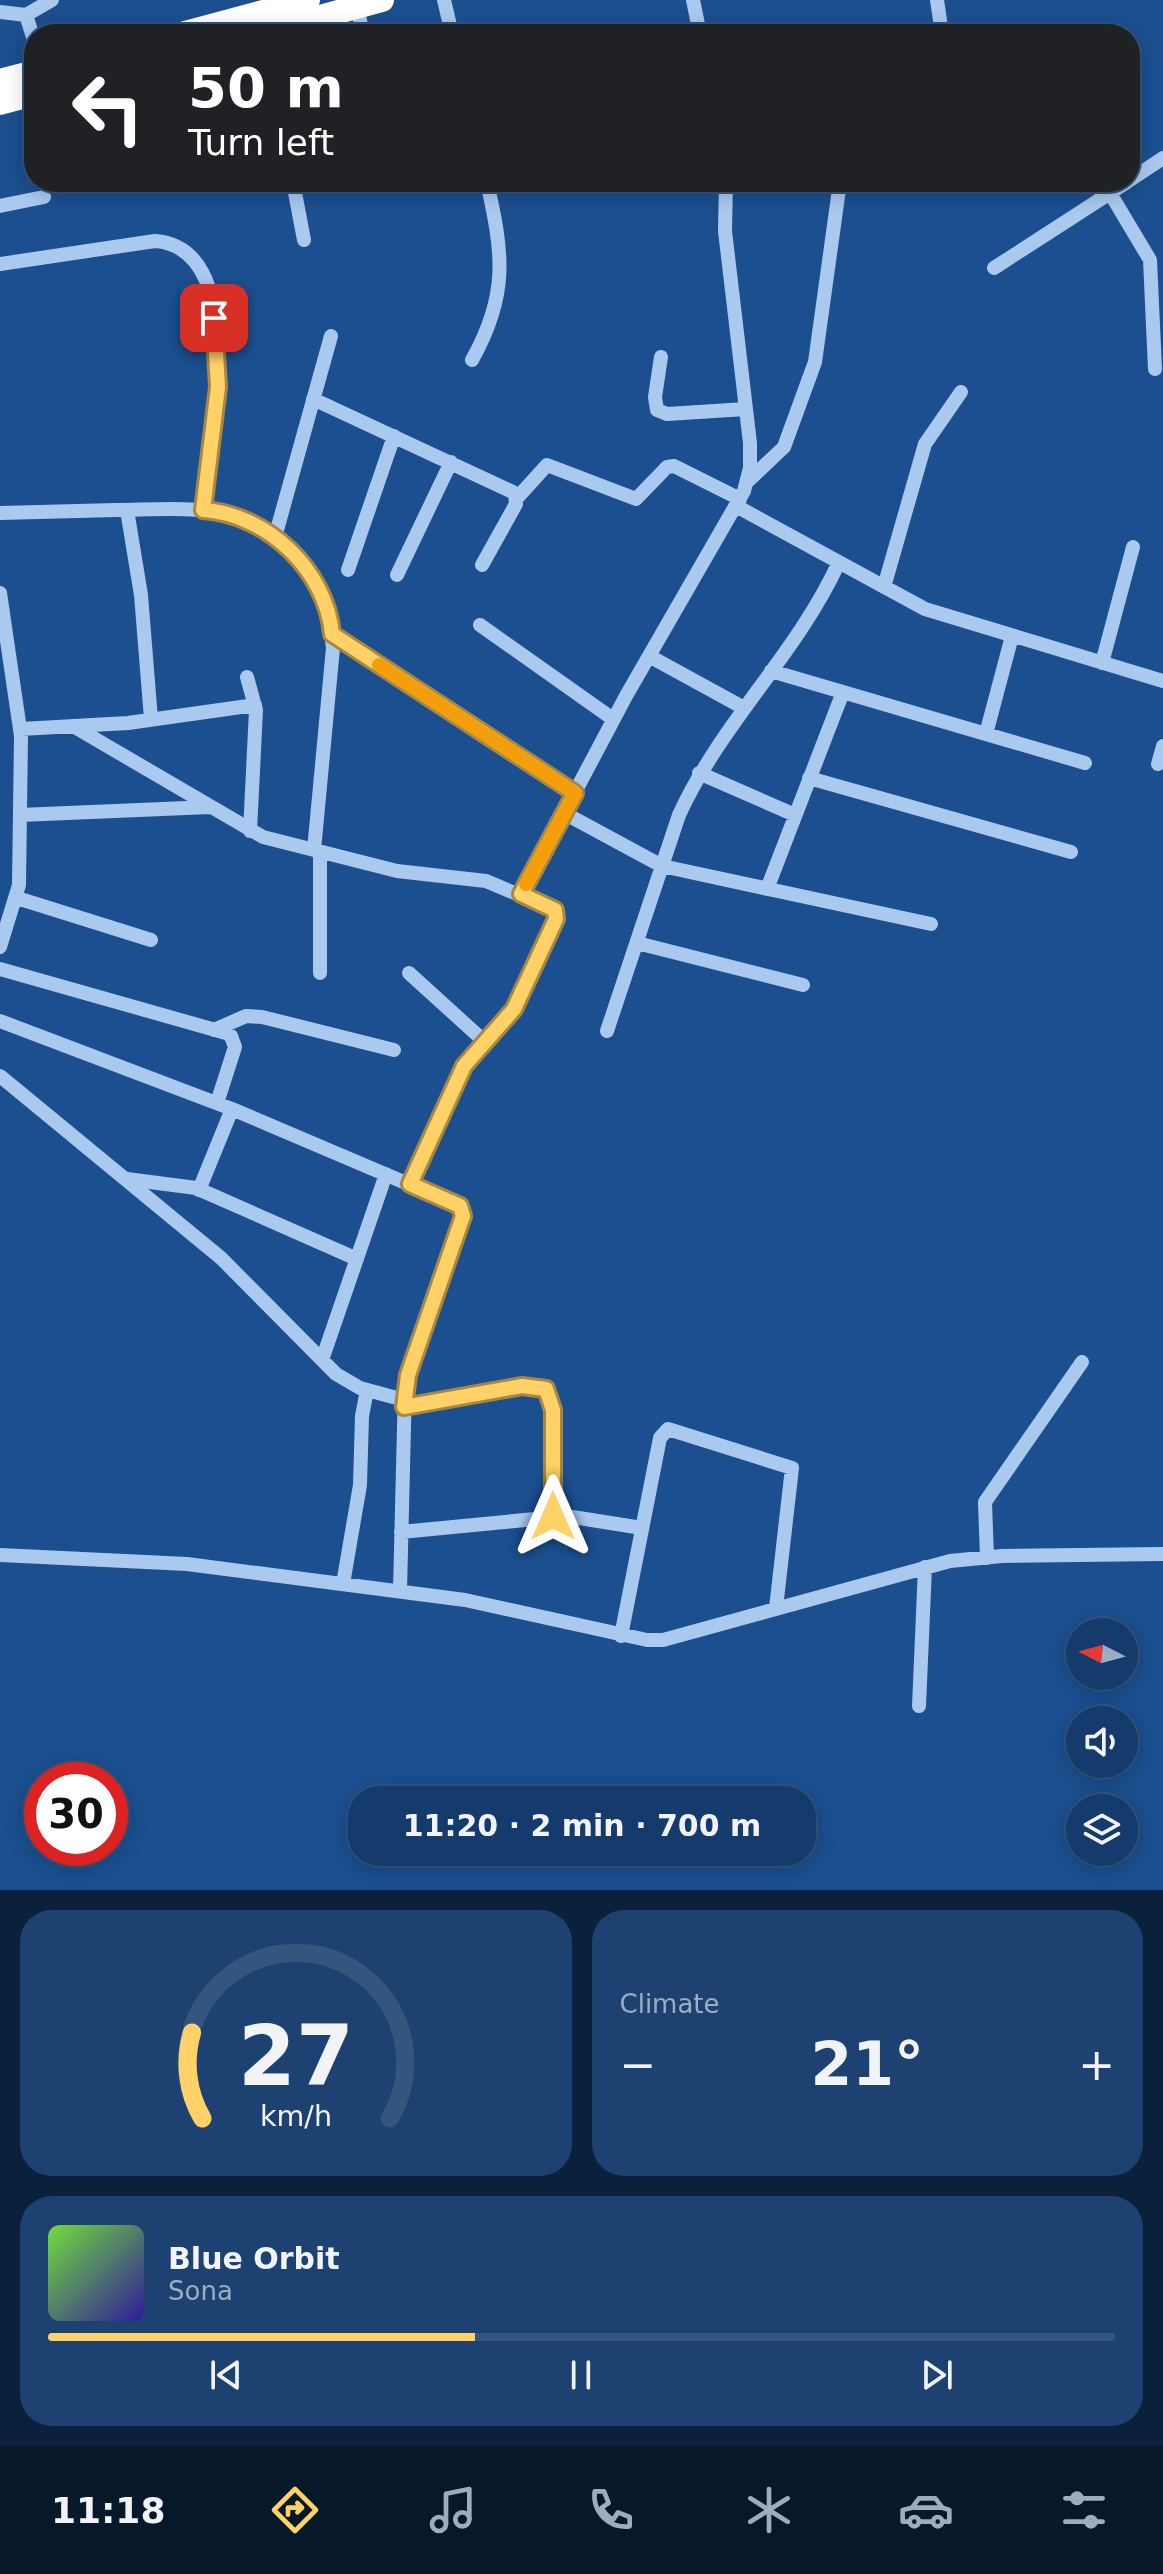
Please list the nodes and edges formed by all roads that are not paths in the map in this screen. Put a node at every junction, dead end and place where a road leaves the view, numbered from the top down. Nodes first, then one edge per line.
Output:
1 (52, 0) edge
2 (308, 0) edge
3 (382, 0) edge
4 (444, 0) edge
5 (693, 0) edge
6 (937, 0) edge
7 (357, 7) junction
8 (0, 12) edge
9 (26, 15) junction
10 (29, 24) edge
11 (218, 24) edge
12 (296, 24) edge
13 (361, 24) edge
14 (450, 24) edge
15 (698, 24) edge
16 (941, 24) edge
17 (24, 75) edge
18 (0, 81) edge
19 (24, 97) edge
20 (0, 103) edge
21 (1163, 158) edge
22 (1140, 173) edge
23 (295, 192) edge
24 (489, 192) edge
25 (726, 192) edge
26 (839, 192) edge
27 (1110, 193) joint
28 (44, 197) dead end
29 (0, 206) edge
30 (304, 240) dead end
31 (0, 264) edge
32 (994, 268) dead end
33 (331, 336) dead end
34 (661, 357) dead end
35 (472, 360) dead end
36 (1155, 369) dead end
37 (961, 392) dead end
38 (313, 399) junction
39 (746, 409) junction
40 (394, 436) junction
41 (451, 462) junction
42 (746, 483) junction
43 (517, 498) junction
44 (738, 502) junction
45 (127, 510) junction
46 (203, 510) junction
47 (0, 513) edge
48 (275, 537) junction
49 (1133, 547) dead end
50 (839, 562) junction
51 (482, 565) dead end
52 (348, 570) dead end
53 (397, 575) dead end
54 (884, 587) junction
55 (0, 593) edge
56 (480, 625) dead end
57 (332, 634) junction
58 (1012, 636) junction
59 (649, 656) junction
60 (1102, 663) junction
61 (771, 671) junction
62 (247, 677) dead end
63 (1163, 681) edge
64 (843, 692) junction
65 (255, 705) junction
66 (744, 708) junction
67 (151, 719) junction
68 (613, 719) junction
69 (73, 726) junction
70 (21, 729) junction
71 (986, 734) junction
72 (1163, 746) edge
73 (1085, 763) dead end
74 (1158, 764) dead end
75 (699, 773) junction
76 (809, 778) junction
77 (575, 793) junction
78 (210, 807) junction
79 (564, 813) junction
80 (20, 815) junction
81 (795, 815) junction
82 (250, 831) junction
83 (317, 851) junction
84 (1071, 852) dead end
85 (662, 866) junction
86 (767, 889) junction
87 (521, 894) junction
88 (17, 898) junction
89 (931, 924) dead end
90 (2, 938) edge
91 (151, 940) dead end
92 (637, 943) junction
93 (0, 969) edge
94 (320, 973) dead end
95 (409, 973) dead end
96 (803, 985) dead end
97 (0, 1021) edge
98 (214, 1030) junction
99 (607, 1031) dead end
100 (485, 1042) junction
101 (394, 1050) dead end
102 (0, 1076) edge
103 (217, 1103) junction
104 (232, 1109) junction
105 (386, 1174) junction
106 (126, 1179) junction
107 (410, 1184) junction
108 (199, 1190) junction
109 (357, 1259) junction
110 (322, 1360) junction
111 (1082, 1362) dead end
112 (367, 1390) junction
113 (404, 1404) junction
114 (553, 1516) junction
115 (642, 1528) junction
116 (401, 1532) junction
117 (1163, 1554) edge
118 (0, 1555) edge
119 (987, 1558) junction
120 (925, 1567) junction
121 (343, 1584) junction
122 (400, 1591) junction
123 (776, 1608) junction
124 (621, 1636) junction
125 (919, 1706) dead end

1 - 9 street
2 - 11 highway
3 - 7 highway
4 - 14 street
5 - 15 street
6 - 16 street
7 - 12 highway
7 - 13 street
8 - 9 street
9 - 10 street
17 - 18 highway
19 - 20 highway
21 - 22 street
23 - 30 street
24 - 35 street
25 - 39 street
26 - 42 street
27 - 32 street
27 - 36 street
28 - 29 street
31 - 46 street
33 - 38 street
34 - 39 street
37 - 54 street
38 - 40 street
38 - 48 street
39 - 42 street
40 - 41 street
40 - 52 street
41 - 43 street
41 - 53 street
42 - 44 street
43 - 44 street
43 - 51 street
44 - 50 street
44 - 59 street
45 - 46 street
45 - 47 street
45 - 67 street
46 - 48 street
48 - 57 street
49 - 60 street
50 - 54 street
50 - 61 street
54 - 58 street
55 - 70 street
56 - 68 street
57 - 77 street
57 - 83 street
58 - 60 street
58 - 71 street
59 - 66 street
59 - 68 street
60 - 63 street
61 - 64 street
61 - 66 street
62 - 65 street
64 - 71 street
64 - 76 street
65 - 67 street
65 - 82 street
66 - 75 street
67 - 69 street
68 - 77 street
69 - 70 street
69 - 78 street
70 - 80 street
71 - 73 street
72 - 74 street
75 - 81 street
75 - 85 street
76 - 81 street
76 - 84 street
77 - 79 street
78 - 80 street
78 - 82 street
79 - 85 street
79 - 87 street
80 - 88 street
81 - 86 street
82 - 83 street
83 - 87 street
83 - 94 street
85 - 86 street
85 - 92 street
86 - 89 street
87 - 100 street
88 - 90 street
88 - 91 street
92 - 96 street
92 - 99 street
93 - 98 street
95 - 100 street
97 - 103 street
98 - 101 street
98 - 103 street
100 - 107 street
102 - 106 street
103 - 104 street
104 - 105 street
104 - 108 street
105 - 107 street
105 - 109 street
106 - 108 street
106 - 110 street
107 - 113 street
108 - 109 street
109 - 110 street
110 - 112 street
111 - 119 street
112 - 113 street
112 - 121 street
113 - 114 street
113 - 116 street
114 - 115 street
114 - 116 street
115 - 123 street
115 - 124 street
116 - 122 street
117 - 119 street
118 - 121 street
119 - 120 street
120 - 123 street
120 - 125 street
121 - 122 street
122 - 124 street
123 - 124 street

